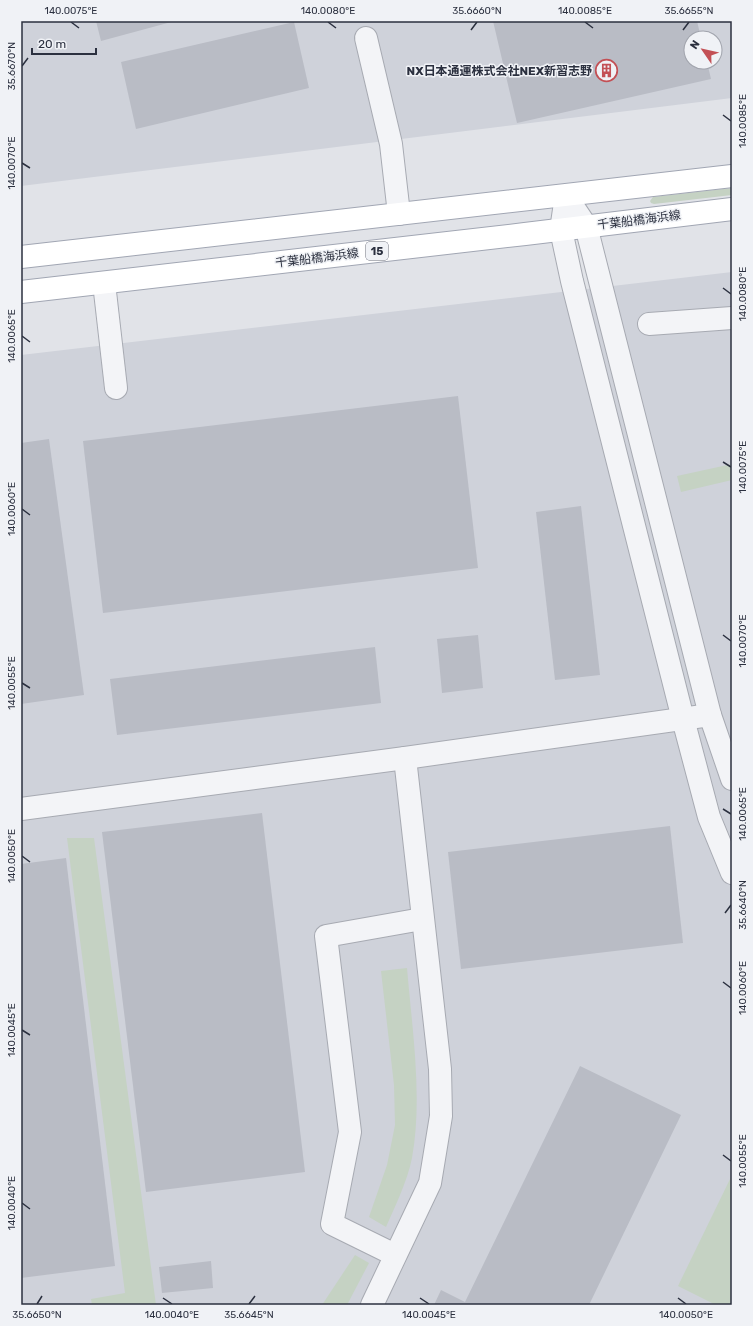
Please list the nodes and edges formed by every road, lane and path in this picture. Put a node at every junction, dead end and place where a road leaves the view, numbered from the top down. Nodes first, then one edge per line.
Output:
1 (366, 38) dead end
2 (732, 176) edge
3 (566, 196) junction
4 (732, 209) edge
5 (400, 214) junction
6 (586, 226) junction
7 (561, 230) junction
8 (21, 257) edge
9 (104, 282) junction
10 (21, 292) edge
11 (732, 318) edge
12 (649, 324) dead end
13 (116, 388) dead end
14 (710, 715) junction
15 (683, 720) junction
16 (405, 758) junction
17 (732, 779) edge
18 (21, 809) edge
19 (732, 872) edge
20 (422, 919) junction
21 (396, 1255) junction
22 (372, 1305) edge

1 - 5 street
2 - 3 main road
3 - 5 main road
3 - 6 street
3 - 7 street
4 - 6 main road, 千葉船橋海浜線 / 15
5 - 8 main road
6 - 7 main road, 千葉船橋海浜線 / 15
6 - 14 street
7 - 9 main road, 千葉船橋海浜線 / 15
7 - 15 street
9 - 10 main road, 千葉船橋海浜線 / 15
9 - 13 street
11 - 12 street
14 - 15 street
14 - 17 street
15 - 16 street
15 - 19 street
16 - 18 street
16 - 20 street
20 - 21 street
20 - 21 street
21 - 22 street

